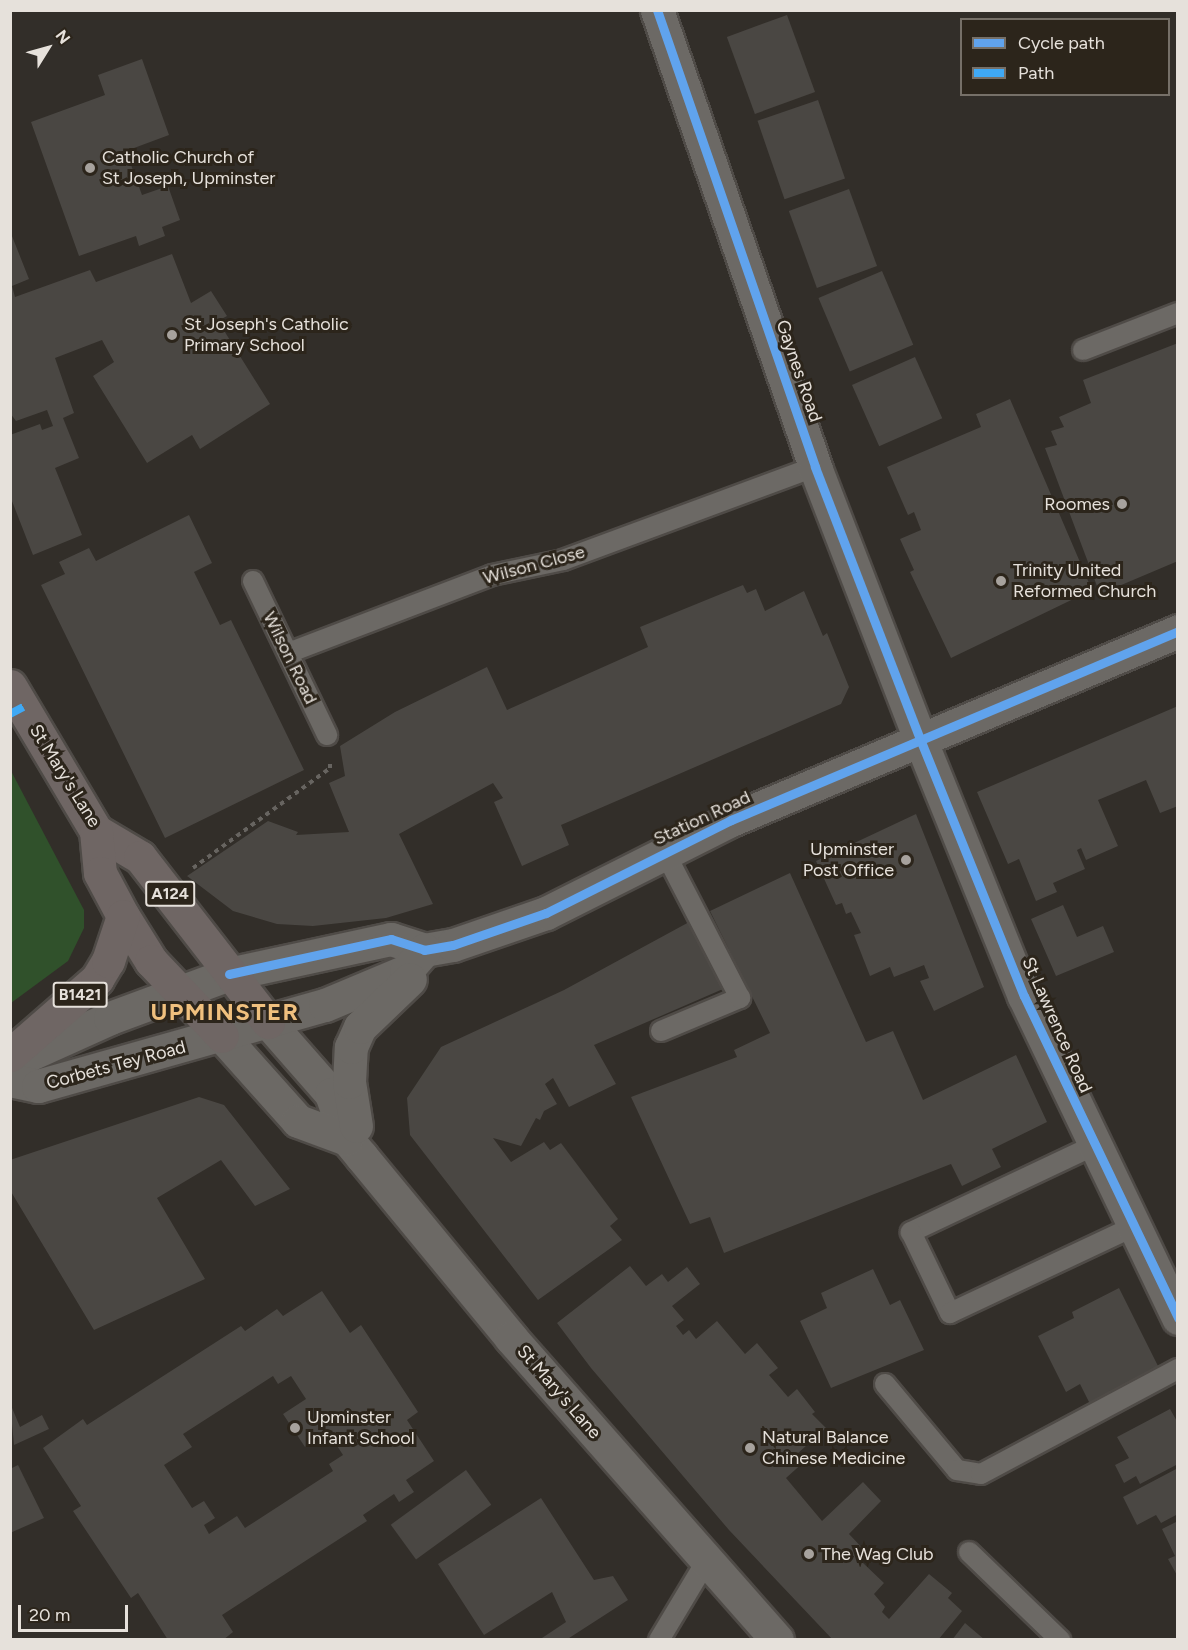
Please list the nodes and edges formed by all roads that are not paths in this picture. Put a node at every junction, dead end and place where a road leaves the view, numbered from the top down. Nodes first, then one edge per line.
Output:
1 (657, 10) edge
2 (1178, 313) edge
3 (1083, 350) dead end
4 (815, 467) junction
5 (253, 581) dead end
6 (1178, 631) edge
7 (288, 653) junction
8 (10, 686) edge
9 (327, 735) road end
10 (920, 739) junction
11 (96, 831) junction
12 (665, 853) junction
13 (123, 916) junction
14 (438, 948) junction
15 (229, 974) junction
16 (180, 991) junction
17 (268, 1022) junction
18 (661, 1031) dead end
19 (222, 1036) junction
20 (10, 1055) edge
21 (10, 1079) edge
22 (1095, 1145) junction
23 (354, 1148) junction
24 (1133, 1227) junction
25 (1178, 1318) edge
26 (1178, 1369) edge
27 (885, 1384) dead end
28 (969, 1551) dead end
29 (707, 1560) junction
30 (659, 1640) edge
31 (777, 1640) edge
32 (1060, 1640) edge

1 - 4 street, Gaynes Road
2 - 3 lane
4 - 7 lane, Wilson Close
4 - 10 street, Gaynes Road
5 - 7 lane, Wilson Road
6 - 10 street, Station Road
7 - 9 lane, Wilson Road
8 - 11 main road, St Mary's Lane / A124
10 - 12 street, Station Road
10 - 22 street, St Lawrence Road
11 - 13 main road
11 - 15 main road, St Mary's Lane / A124
12 - 14 street, Station Road
12 - 18 lane
13 - 16 main road, A124
13 - 20 main road, B1421
14 - 15 street
14 - 17 street, Station Road
14 - 23 street
15 - 16 street, Corbets Tey Road
15 - 17 main road, St Mary's Lane / A124
16 - 19 main road, A124
16 - 21 street, Corbets Tey Road / B1421
17 - 19 street, Corbets Tey Road
17 - 23 street, St Mary's Lane
19 - 21 street, Corbets Tey Road / B1421
19 - 23 street
22 - 24 street, St Lawrence Road
22 - 24 lane
23 - 29 street, St Mary's Lane
24 - 25 street, St Lawrence Road
26 - 27 lane
28 - 32 lane
29 - 30 lane
29 - 31 street, St Mary's Lane

